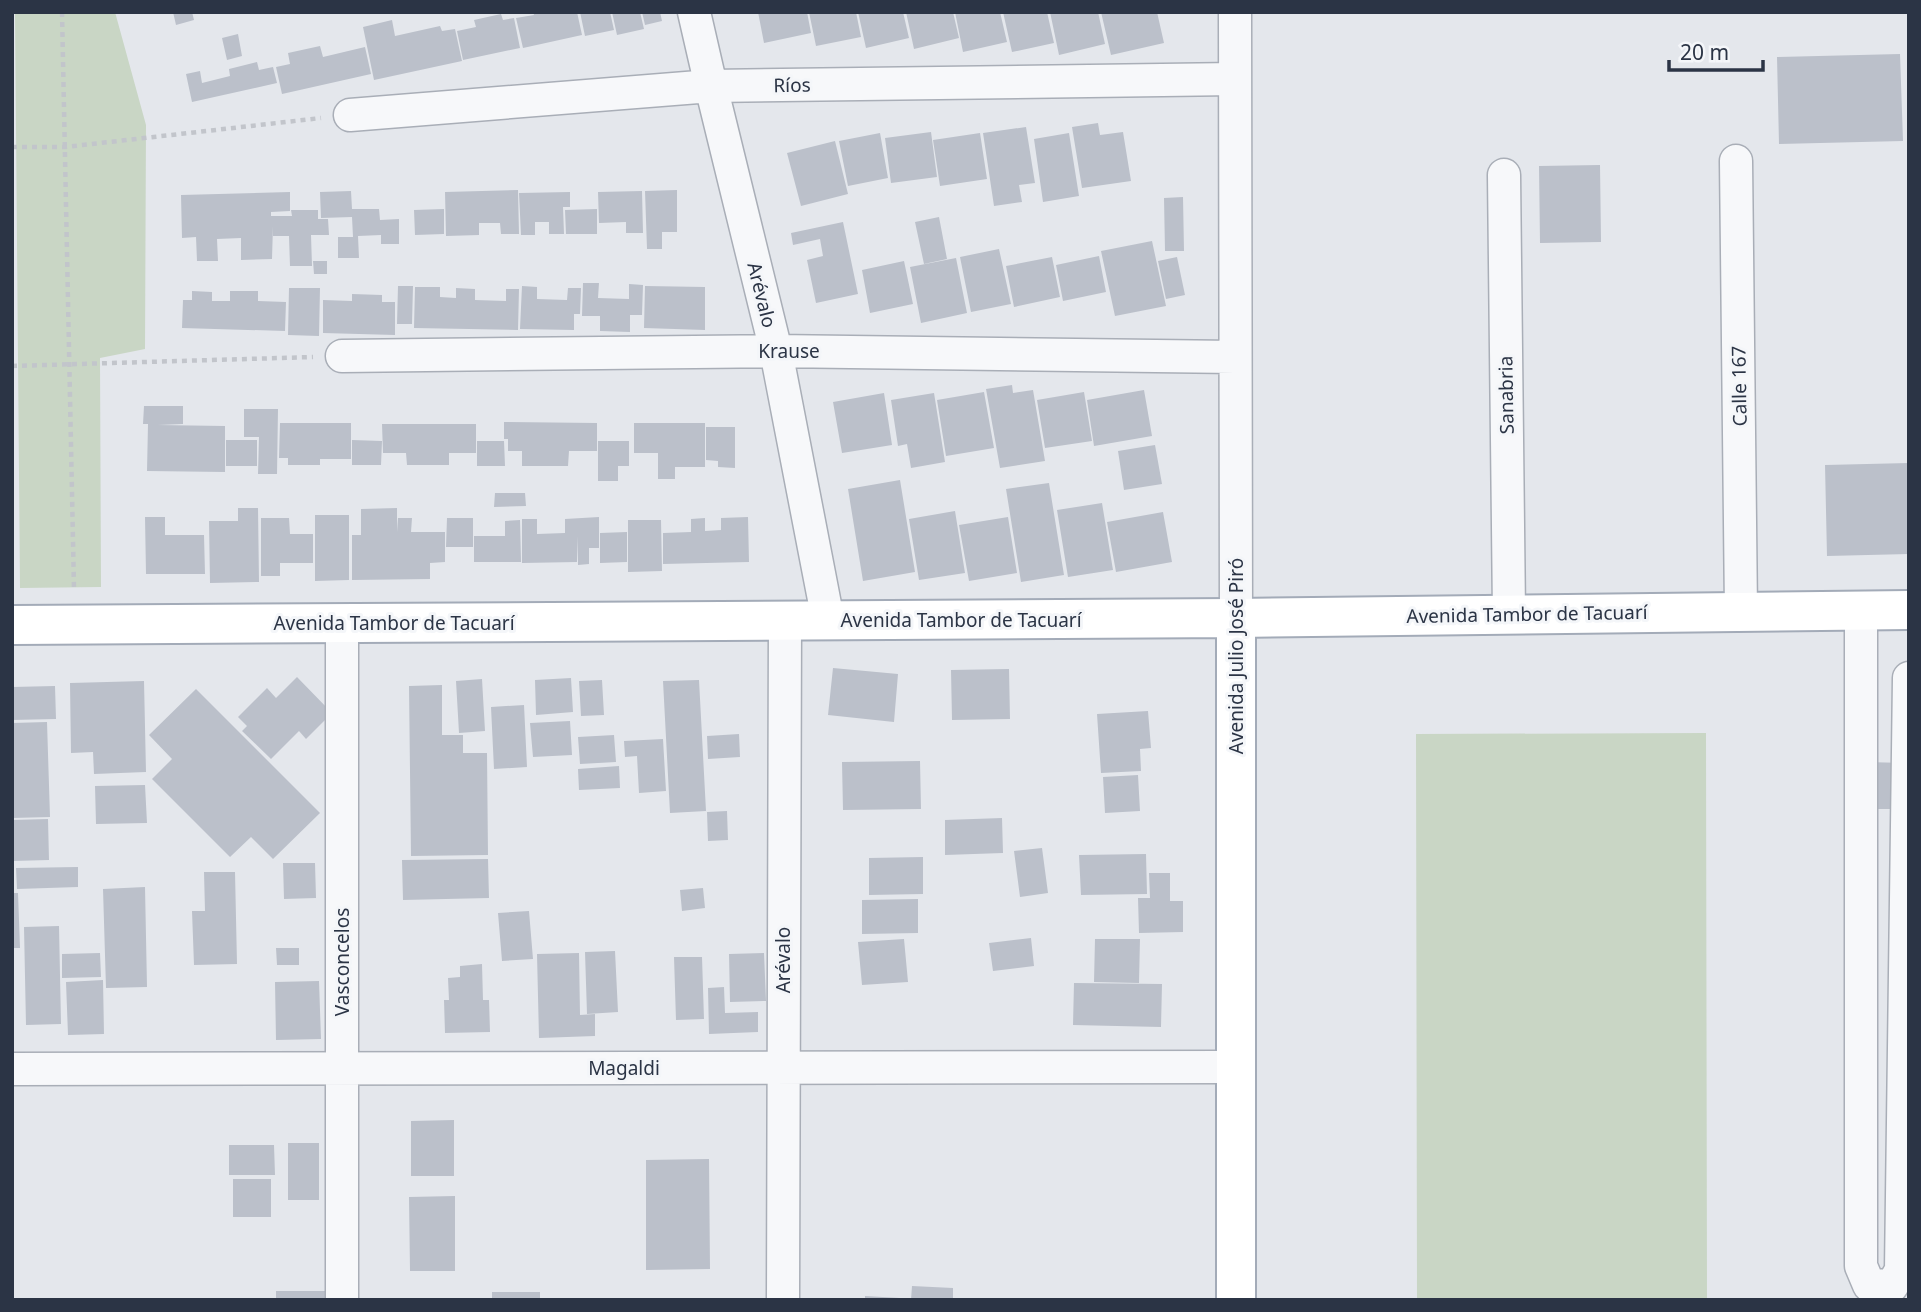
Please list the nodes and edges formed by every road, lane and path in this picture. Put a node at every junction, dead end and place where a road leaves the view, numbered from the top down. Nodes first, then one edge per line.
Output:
1 (62, 12) edge
2 (694, 12) edge
3 (1235, 12) edge
4 (1236, 79) junction
5 (711, 86) junction
6 (350, 115) joint
7 (12, 147) edge
8 (65, 147) junction
9 (1736, 161) dead end
10 (1504, 176) dead end
11 (776, 351) junction
12 (342, 356) joint
13 (1236, 357) junction
14 (69, 364) junction
15 (12, 366) edge
16 (1861, 610) junction
17 (1909, 610) edge
18 (1741, 612) junction
19 (1509, 614) junction
20 (1236, 618) junction
21 (785, 620) junction
22 (828, 620) junction
23 (342, 623) junction
24 (12, 625) edge
25 (75, 625) junction
26 (1909, 678) edge
27 (1236, 1067) junction
28 (342, 1068) junction
29 (783, 1068) junction
30 (12, 1069) edge
31 (342, 1300) edge
32 (783, 1300) edge
33 (1236, 1300) edge

1 - 8 path
2 - 5 street, Arévalo
3 - 4 street, Avenida Julio José Piró
4 - 5 street, Ríos
4 - 13 street, Avenida Julio José Piró
5 - 6 street, Ríos
5 - 11 street, Arévalo
6 - 8 path
7 - 8 path
8 - 14 path
9 - 18 street, Calle 167
10 - 19 street, Sanabria
11 - 12 street, Krause
11 - 13 street, Krause
11 - 22 street, Arévalo
12 - 14 path
13 - 20 street, Avenida Julio José Piró
14 - 15 path
14 - 25 path
16 - 17 main road, Avenida Tambor de Tacuarí
16 - 18 main road, Avenida Tambor de Tacuarí
16 - 26 street
18 - 19 main road, Avenida Tambor de Tacuarí
19 - 20 main road, Avenida Tambor de Tacuarí
20 - 22 main road, Avenida Tambor de Tacuarí
20 - 27 main road, Avenida Julio José Piró
21 - 22 main road, Avenida Tambor de Tacuarí
21 - 23 main road, Avenida Tambor de Tacuarí
21 - 29 street, Arévalo
23 - 25 main road, Avenida Tambor de Tacuarí
23 - 28 street, Vasconcelos
24 - 25 main road, Avenida Tambor de Tacuarí
27 - 29 street, Magaldi
27 - 33 main road, Avenida Julio José Piró
28 - 29 street, Magaldi
28 - 30 street, Magaldi
28 - 31 street, Vasconcelos
29 - 32 street, Arévalo

